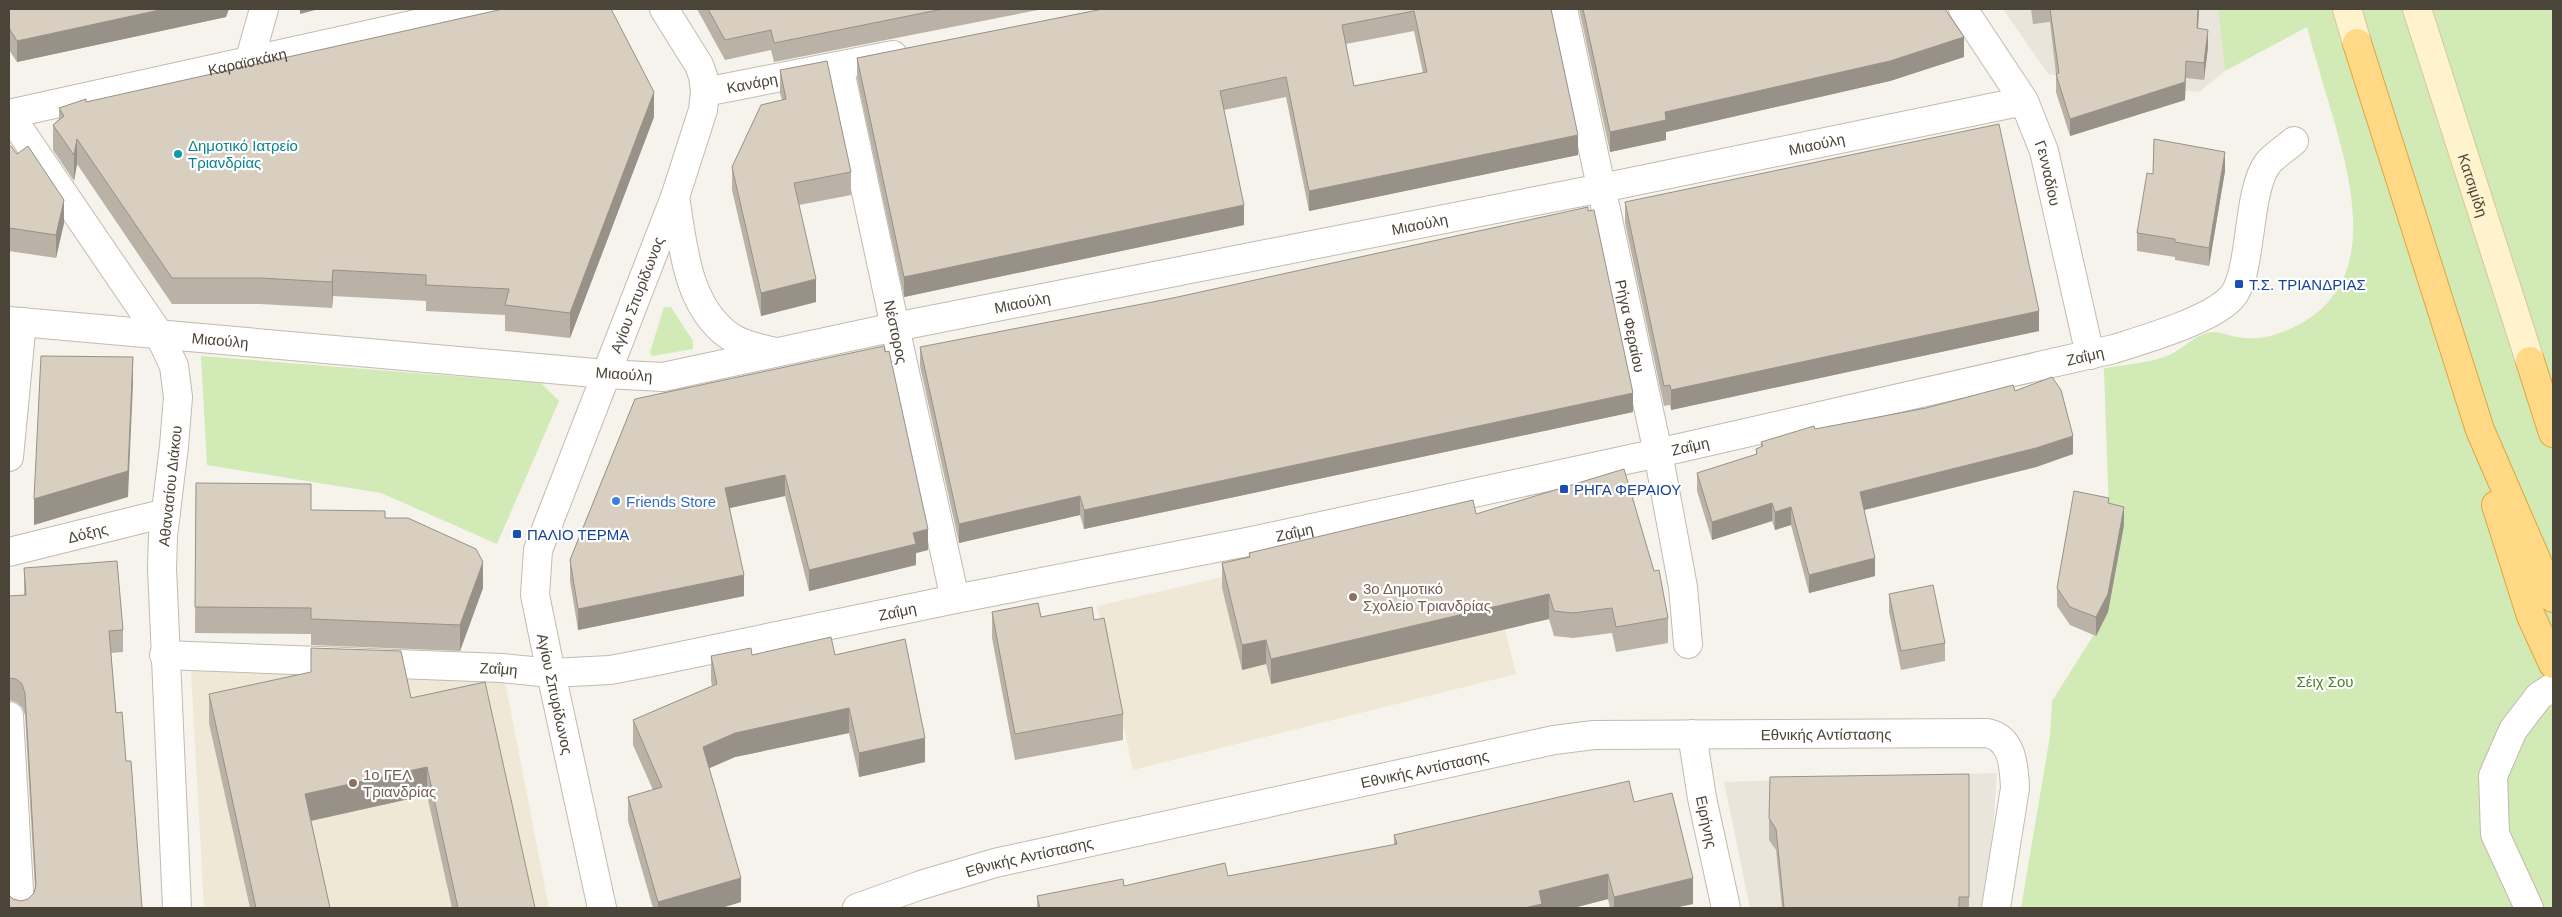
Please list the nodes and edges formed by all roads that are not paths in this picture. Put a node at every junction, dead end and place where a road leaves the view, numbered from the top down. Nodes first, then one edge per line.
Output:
1 (264, 9) edge
2 (484, 9) edge
3 (664, 9) edge
4 (1563, 9) edge
5 (1963, 9) edge
6 (2347, 9) edge
7 (2417, 9) edge
8 (2357, 43) joint
9 (918, 50) edge
10 (249, 62) junction
11 (840, 66) junction
12 (705, 92) junction
13 (2024, 101) junction
14 (9, 114) edge
15 (2294, 141) dead end
16 (1602, 188) junction
17 (675, 197) junction
18 (15, 322) edge
19 (895, 327) junction
20 (159, 334) junction
21 (776, 352) junction
22 (2090, 355) junction
23 (2530, 361) junction
24 (606, 374) junction
25 (2553, 401) edge
26 (2480, 430) junction
27 (2553, 434) edge
28 (1658, 453) junction
29 (9, 457) edge
30 (166, 513) junction
31 (9, 552) edge
32 (2553, 598) edge
33 (955, 599) junction
34 (1688, 644) dead end
35 (164, 655) junction
36 (2553, 664) edge
37 (551, 673) junction
38 (2546, 691) edge
39 (9, 716) edge
40 (1692, 734) junction
41 (20, 908) edge
42 (177, 908) edge
43 (602, 908) edge
44 (857, 908) edge
45 (1726, 908) edge
46 (1996, 908) edge
47 (2529, 908) edge

1 - 10 street
2 - 10 street, Καραϊσκάκη
3 - 12 street, Αγίου Σπυρίδωνος
4 - 16 street, Ρήγα Φεραίου
5 - 13 street, Γενναδίου
6 - 8 main road
7 - 23 main road, Κατσιμίδη
8 - 26 highway
9 - 11 street, Κανάρη
10 - 14 street, Καραϊσκάκη
11 - 12 street, Κανάρη
11 - 19 street, Νέστορος
12 - 17 street, Αγίου Σπυρίδωνος
13 - 16 street, Μιαούλη
13 - 22 street, Γενναδίου
14 - 20 street, Αθανασίου Διάκου
15 - 22 street, Ζαΐμη
16 - 19 street, Μιαούλη
16 - 28 street, Ρήγα Φεραίου
17 - 21 street
17 - 24 street, Αγίου Σπυρίδωνος
18 - 20 street, Μιαούλη
18 - 29 street
19 - 21 street, Μιαούλη
19 - 33 street, Νέστορος
20 - 24 street, Μιαούλη
20 - 30 street, Αθανασίου Διάκου
21 - 24 street, Μιαούλη
22 - 28 street, Ζαΐμη
23 - 25 highway
23 - 27 highway
24 - 37 street, Αγίου Σπυρίδωνος
26 - 32 highway
26 - 36 highway
28 - 33 street, Ζαΐμη
28 - 34 street, Ρήγα Φεραίου
30 - 31 street, Δόξης
30 - 35 street, Αθανασίου Διάκου
33 - 37 street, Ζαΐμη
35 - 37 street, Ζαΐμη
35 - 42 street, Αθανασίου Διάκου
37 - 43 street, Αγίου Σπυρίδωνος
38 - 47 street
39 - 41 street
40 - 44 street, Εθνικής Αντίστασης
40 - 45 street, Ειρήνης
40 - 46 street, Εθνικής Αντίστασης

